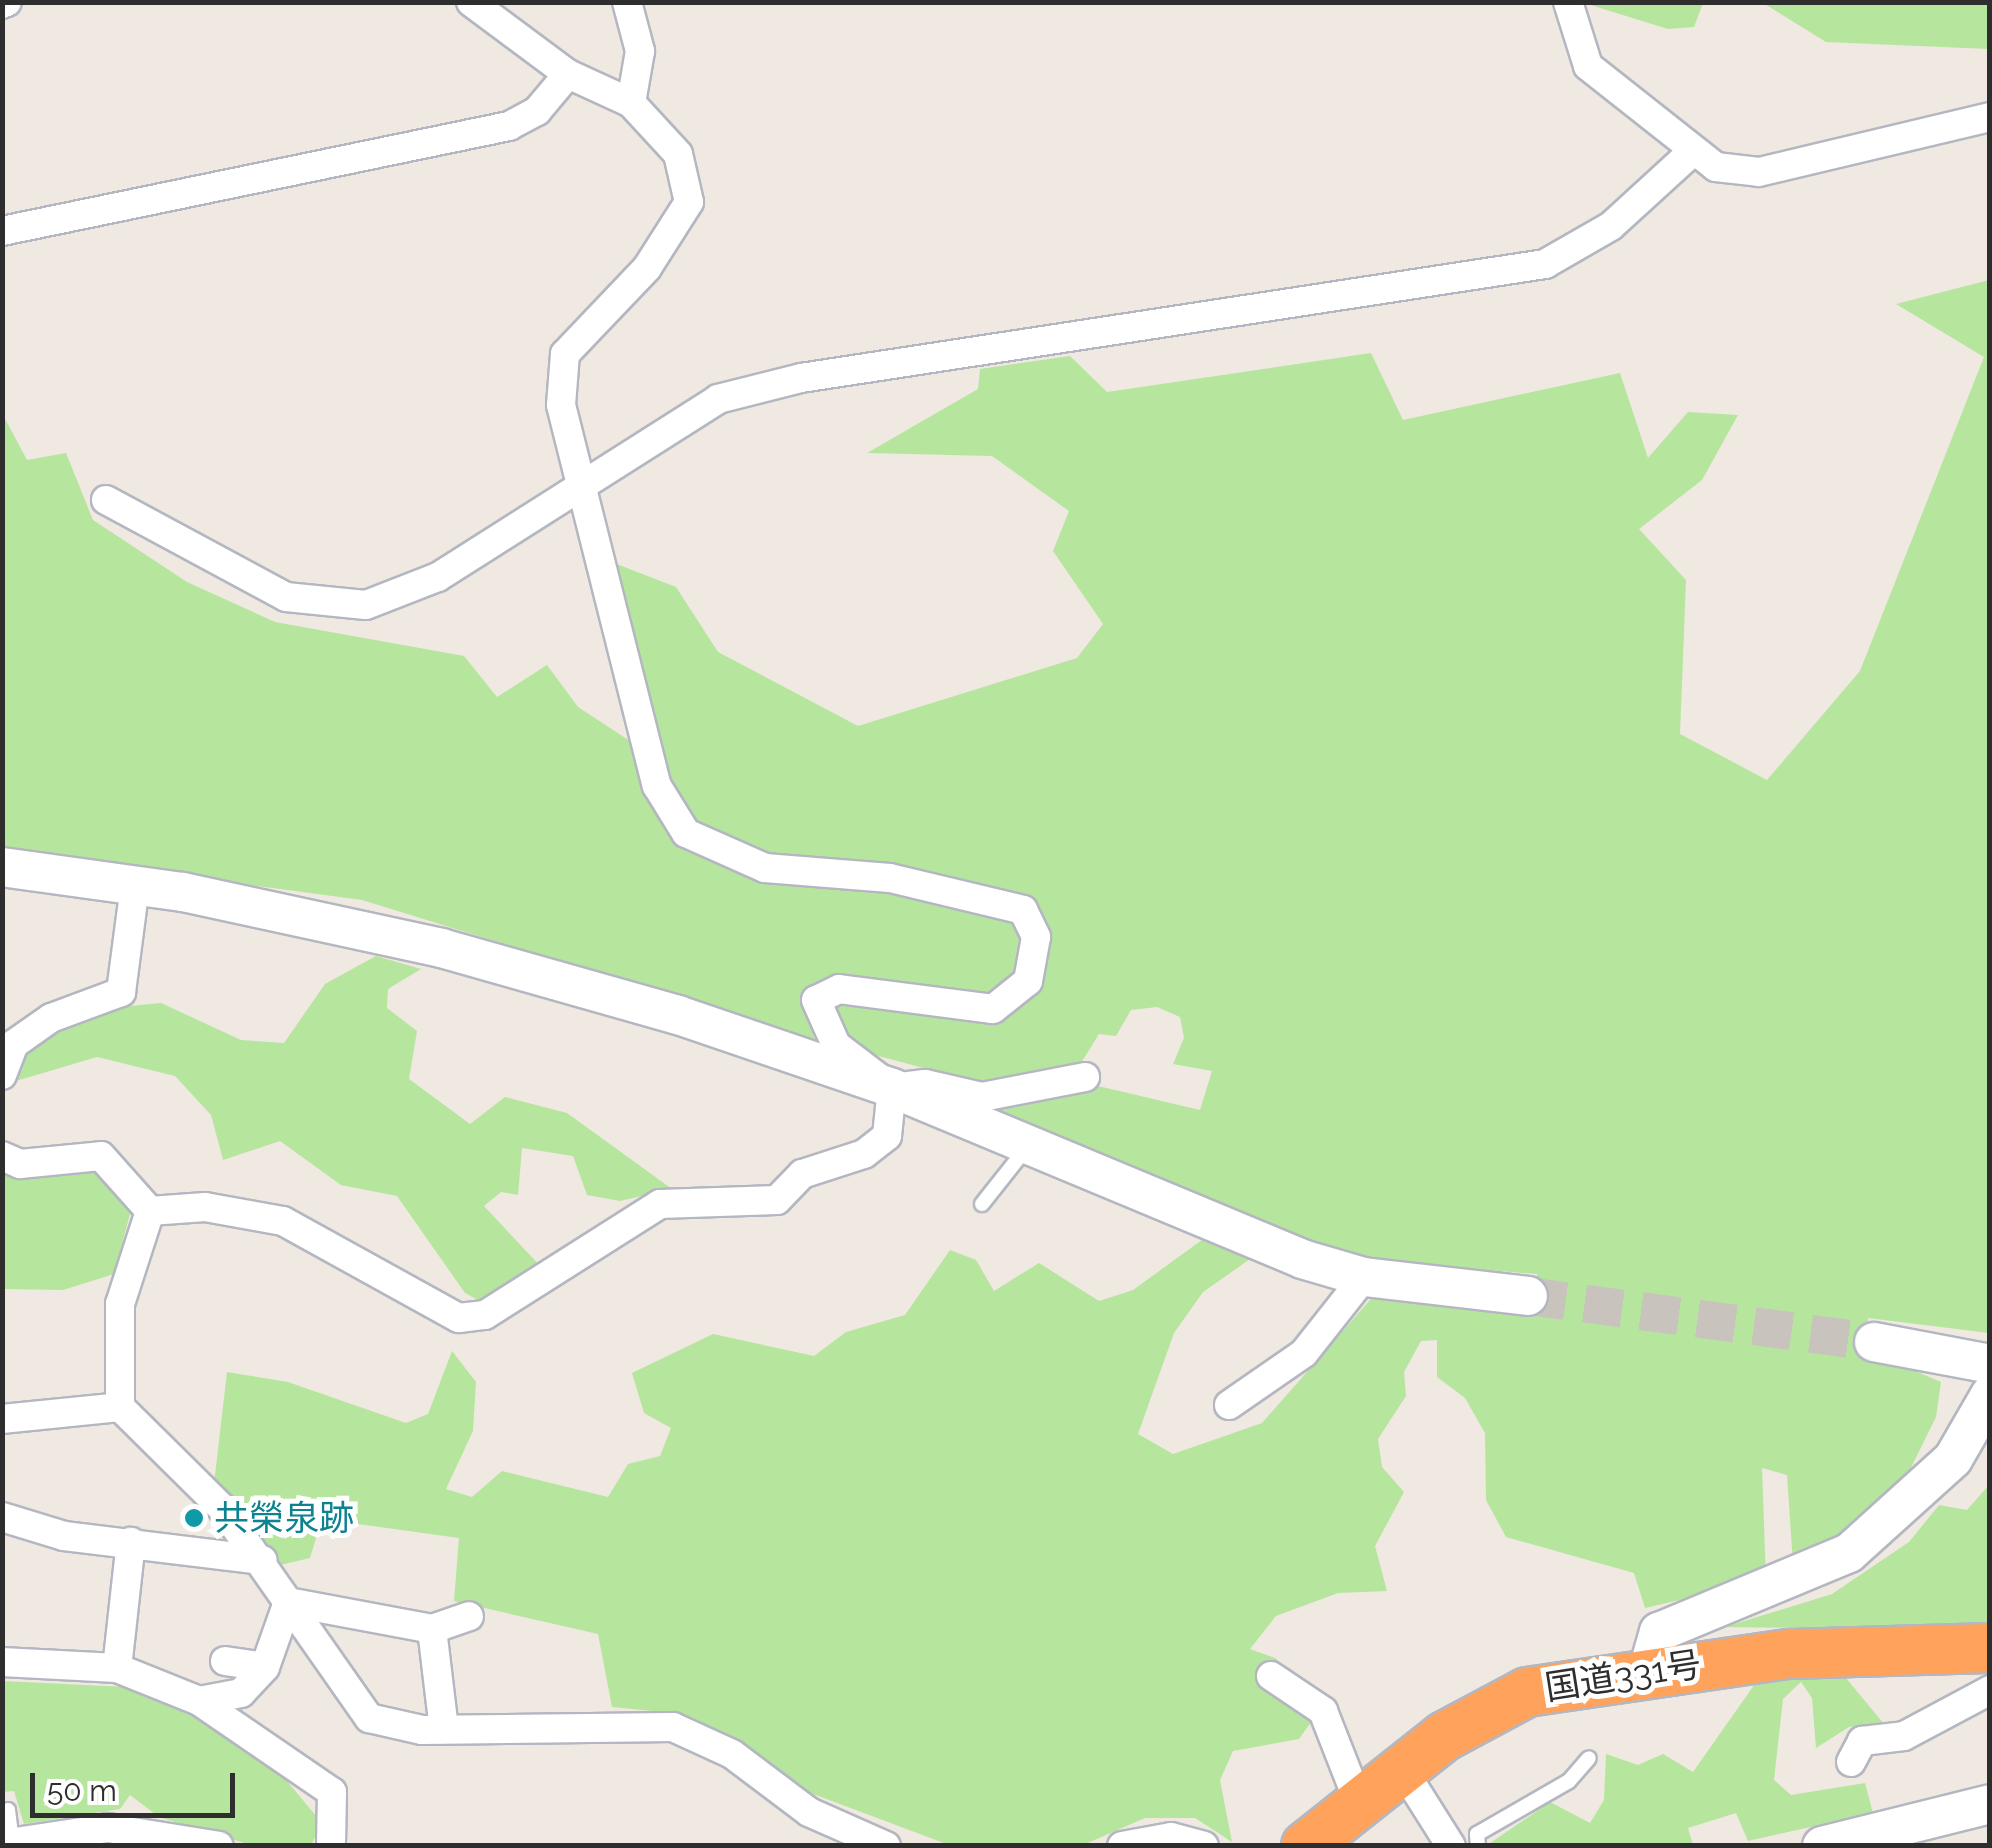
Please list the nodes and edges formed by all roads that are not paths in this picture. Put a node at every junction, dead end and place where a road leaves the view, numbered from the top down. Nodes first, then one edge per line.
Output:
1 (472, 2) edge
2 (627, 2) edge
3 (1568, 2) edge
4 (568, 74) junction
5 (631, 103) junction
6 (1990, 117) edge
7 (1691, 153) junction
8 (2, 230) edge
9 (580, 484) junction
10 (106, 500) dead end
11 (2, 867) edge
12 (135, 884) junction
13 (2, 1075) edge
14 (1084, 1076) dead end
15 (892, 1088) junction
16 (1028, 1146) junction
17 (2, 1156) edge
18 (982, 1204) dead end
19 (150, 1210) junction
20 (1364, 1277) junction
21 (1528, 1296) tunnel mouth
22 (1874, 1342) tunnel mouth
23 (1990, 1364) edge
24 (1990, 1395) edge
25 (1229, 1405) dead end
26 (120, 1407) junction
27 (2, 1419) edge
28 (2, 1517) edge
29 (131, 1542) junction
30 (264, 1560) junction
31 (288, 1602) junction
32 (469, 1616) dead end
33 (432, 1629) junction
34 (1990, 1648) edge
35 (225, 1661) dead end
36 (2, 1662) edge
37 (265, 1667) junction
38 (117, 1668) junction
39 (1648, 1670) junction
40 (1270, 1676) dead end
41 (1990, 1690) edge
42 (199, 1701) junction
43 (444, 1729) junction
44 (1589, 1758) dead end
45 (1851, 1762) dead end
46 (1401, 1766) junction
47 (1359, 1803) junction
48 (1990, 1804) edge
49 (8, 1810) dead end
50 (19, 1843) edge
51 (218, 1846) edge
52 (331, 1846) edge
53 (886, 1846) edge
54 (1122, 1846) edge
55 (1204, 1846) edge
56 (1306, 1846) edge
57 (1451, 1846) edge
58 (1478, 1846) edge
59 (1822, 1846) edge

1 - 4 street
2 - 5 street
3 - 7 street
4 - 5 street
4 - 8 street
5 - 9 street
6 - 7 street
7 - 9 street
9 - 10 street
9 - 15 street
11 - 12 street
12 - 13 street
12 - 15 street
14 - 15 street
15 - 16 street
15 - 19 street
16 - 18 lane
16 - 20 street
17 - 19 street
19 - 26 street
20 - 21 street
20 - 25 street
22 - 23 street
24 - 39 street
26 - 27 street
26 - 30 street
28 - 29 street
29 - 30 street
29 - 38 street
30 - 31 street
31 - 33 street
31 - 37 street
31 - 43 street
32 - 33 street
33 - 43 street
34 - 39 highway, 国道331号
35 - 37 street
36 - 38 street
37 - 42 street
38 - 42 street
39 - 46 highway, 国道331号
40 - 47 street
41 - 45 street
42 - 52 street
43 - 53 street
44 - 58 lane
46 - 47 highway, 国道331号
46 - 57 street
47 - 56 highway, 国道331号
48 - 59 street
49 - 50 lane
50 - 51 street
54 - 55 street

